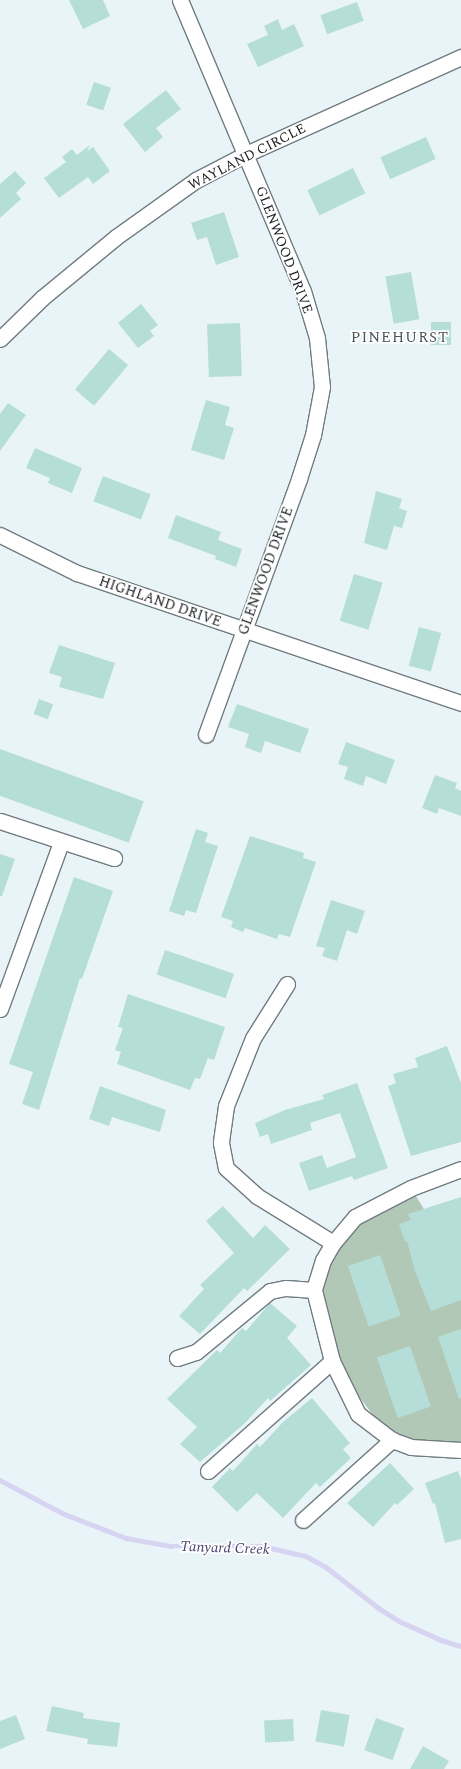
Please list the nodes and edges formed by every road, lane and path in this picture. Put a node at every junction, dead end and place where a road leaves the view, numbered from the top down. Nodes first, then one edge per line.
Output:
1 (180, 0) edge
2 (461, 57) edge
3 (246, 154) junction
4 (0, 339) edge
5 (0, 534) edge
6 (244, 630) junction
7 (461, 703) edge
8 (206, 735) dead end
9 (0, 821) edge
10 (61, 842) junction
11 (114, 858) dead end
12 (287, 984) dead end
13 (0, 1010) edge
14 (461, 1169) edge
15 (333, 1243) junction
16 (314, 1290) junction
17 (177, 1358) dead end
18 (332, 1362) junction
19 (392, 1440) junction
20 (461, 1450) edge
21 (208, 1471) dead end
22 (303, 1520) dead end

1 - 3 street, GLENWOOD DRIVE
2 - 3 street, WAYLAND CIRCLE
3 - 4 street, WAYLAND CIRCLE
3 - 6 street, GLENWOOD DRIVE
5 - 6 street, HIGHLAND DRIVE
6 - 7 street, HIGHLAND DRIVE
6 - 8 street, GLENWOOD DRIVE
9 - 10 street
10 - 11 street
10 - 13 street
12 - 15 street
14 - 15 street
15 - 16 street
16 - 17 street
16 - 18 street
18 - 19 street
18 - 21 street
19 - 20 street
19 - 22 street

